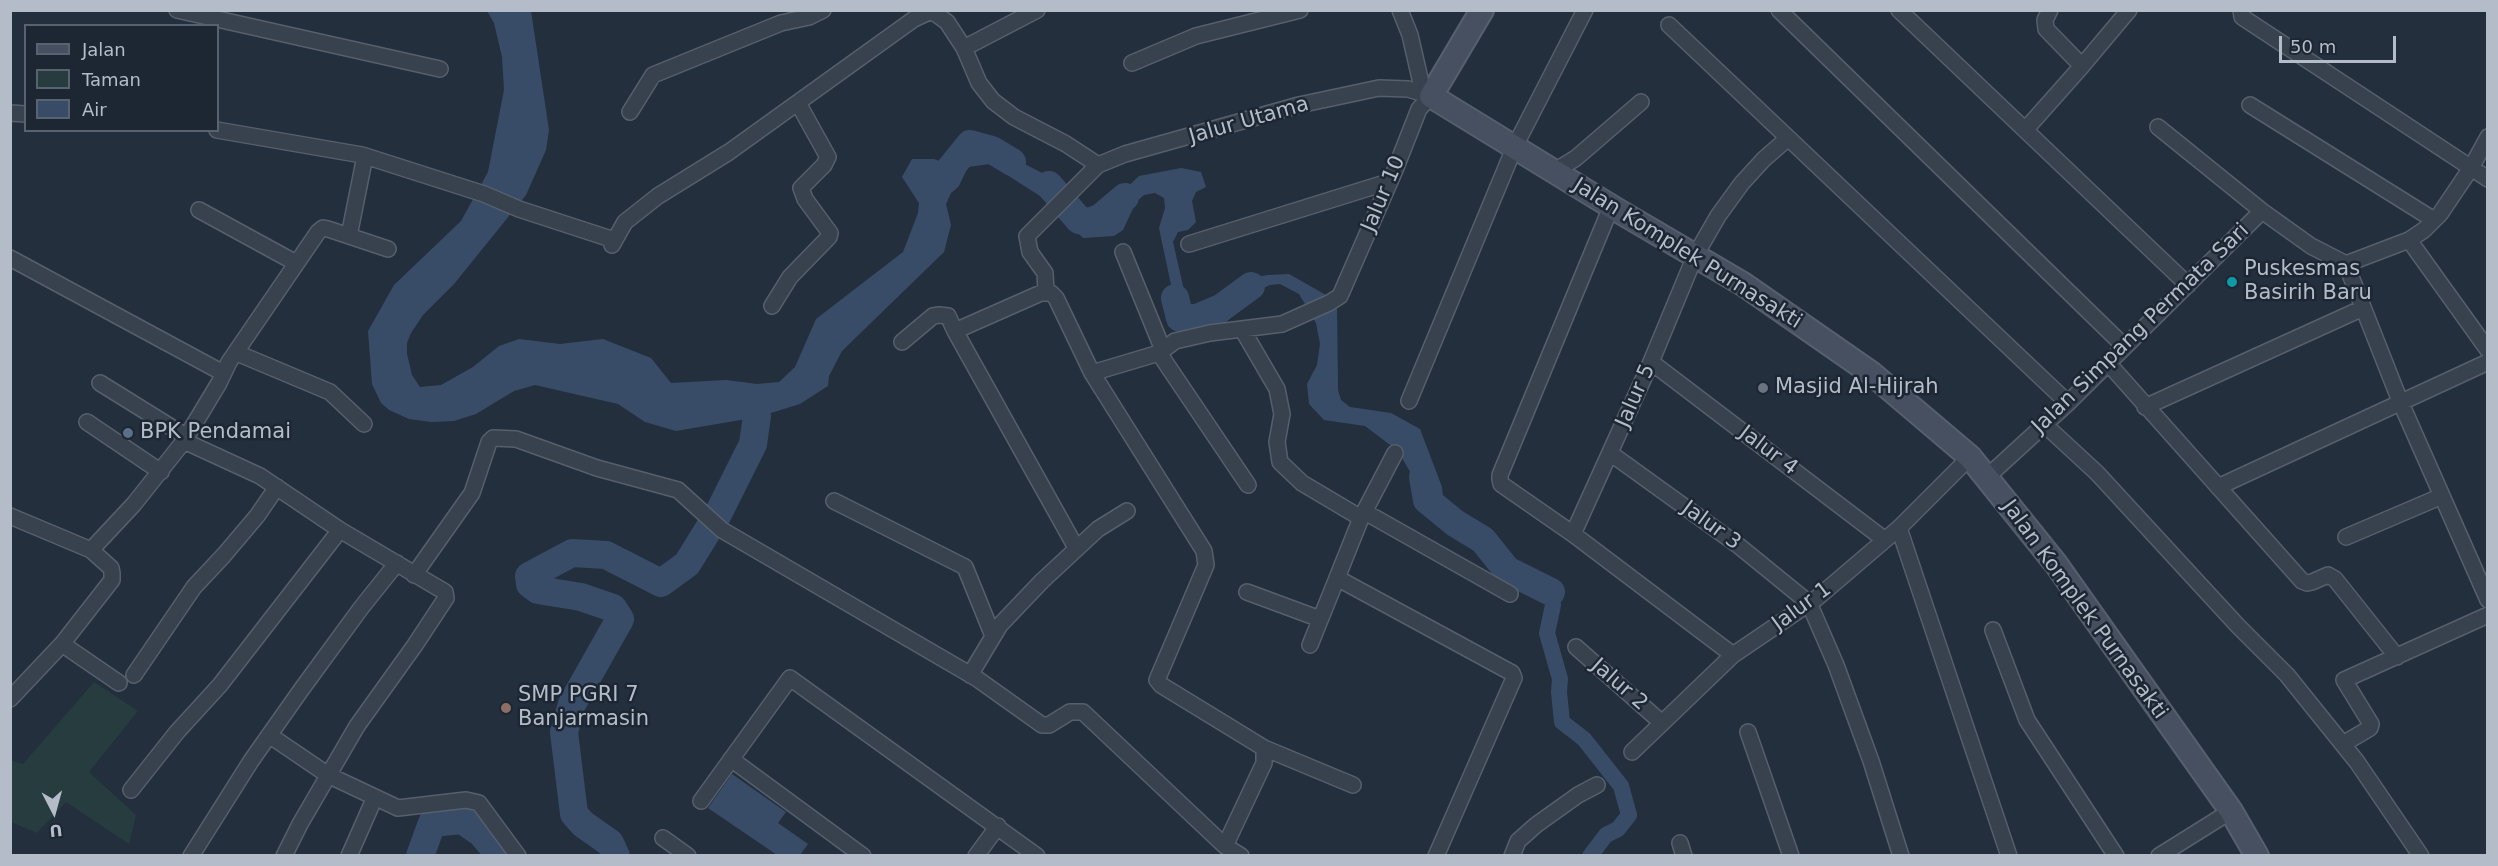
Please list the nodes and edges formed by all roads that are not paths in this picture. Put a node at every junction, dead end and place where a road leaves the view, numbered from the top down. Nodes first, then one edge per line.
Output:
1 (177, 10) edge
2 (823, 10) edge
3 (1037, 10) edge
4 (1300, 10) edge
5 (1400, 10) edge
6 (1482, 10) edge
7 (1585, 10) edge
8 (1779, 10) edge
9 (1899, 10) edge
10 (2050, 10) edge
11 (2129, 10) edge
12 (2241, 10) edge
13 (912, 15) edge
14 (233, 17) edge
15 (1669, 25) dead end
16 (964, 48) junction
17 (1132, 63) dead end
18 (2082, 66) junction
19 (440, 69) dead end
20 (1431, 96) junction
21 (1641, 102) dead end
22 (798, 103) junction
23 (2250, 105) dead end
24 (630, 112) dead end
25 (2158, 127) dead end
26 (2026, 129) junction
27 (219, 130) edge
28 (2487, 137) edge
29 (1787, 139) junction
30 (1515, 146) junction
31 (365, 156) junction
32 (1098, 165) junction
33 (2471, 168) junction
34 (1555, 171) junction
35 (2487, 179) edge
36 (1388, 182) junction
37 (1611, 207) junction
38 (199, 210) dead end
39 (2262, 212) junction
40 (2434, 220) junction
41 (349, 236) junction
42 (2409, 240) junction
43 (1189, 244) dead end
44 (388, 249) dead end
45 (1123, 252) dead end
46 (1695, 256) junction
47 (10, 258) edge
48 (296, 263) junction
49 (2346, 264) junction
50 (2188, 285) junction
51 (1046, 292) junction
52 (772, 306) dead end
53 (2363, 308) junction
54 (1242, 329) junction
55 (955, 331) junction
56 (902, 342) dead end
57 (2124, 346) junction
58 (2487, 350) edge
59 (1161, 351) junction
60 (237, 352) junction
61 (1651, 362) junction
62 (2487, 362) edge
63 (2108, 363) junction
64 (223, 373) junction
65 (1092, 373) junction
66 (100, 383) dead end
67 (1409, 401) dead end
68 (2400, 401) junction
69 (2067, 403) junction
70 (2145, 407) junction
71 (87, 422) dead end
72 (364, 424) dead end
73 (2044, 425) junction
74 (185, 439) junction
75 (1395, 453) dead end
76 (1610, 453) junction
77 (1970, 457) junction
78 (161, 472) junction
79 (1986, 478) junction
80 (1248, 485) dead end
81 (277, 487) junction
82 (2218, 487) junction
83 (2442, 496) junction
84 (834, 501) dead end
85 (1127, 511) dead end
86 (1363, 515) junction
87 (10, 516) edge
88 (1899, 528) junction
89 (340, 530) junction
90 (1573, 534) junction
91 (2346, 537) dead end
92 (1885, 540) junction
93 (1074, 544) dead end
94 (91, 550) junction
95 (397, 563) junction
96 (414, 575) junction
97 (1337, 578) junction
98 (1247, 592) dead end
99 (1510, 594) dead end
100 (2487, 600) edge
101 (1809, 603) junction
102 (2487, 615) edge
103 (1320, 619) junction
104 (1993, 630) dead end
105 (993, 636) junction
106 (62, 644) junction
107 (1310, 645) dead end
108 (1576, 647) dead end
109 (1733, 655) junction
110 (2397, 657) junction
111 (134, 675) dead end
112 (970, 675) junction
113 (118, 683) dead end
114 (10, 699) edge
115 (1662, 723) junction
116 (1749, 732) dead end
117 (269, 735) junction
118 (2343, 744) junction
119 (1264, 748) junction
120 (1632, 752) dead end
121 (731, 759) junction
122 (328, 775) junction
123 (1353, 785) dead end
124 (1597, 785) dead end
125 (130, 790) dead end
126 (375, 797) junction
127 (701, 801) dead end
128 (2230, 811) junction
129 (998, 826) junction
130 (663, 838) dead end
131 (1225, 846) junction
132 (191, 855) edge
133 (284, 855) edge
134 (349, 855) edge
135 (518, 855) edge
136 (688, 855) edge
137 (863, 855) edge
138 (976, 855) edge
139 (1037, 855) edge
140 (1241, 855) edge
141 (1436, 855) edge
142 (1512, 855) edge
143 (1791, 855) edge
144 (1901, 855) edge
145 (2010, 855) edge
146 (2116, 855) edge
147 (2159, 855) edge
148 (2257, 855) edge
149 (2421, 855) edge

1 - 14 street
2 - 24 street
3 - 16 street
4 - 17 street
5 - 20 street
6 - 20 street
7 - 30 street
8 - 57 street
9 - 26 street
10 - 18 street
11 - 18 street
12 - 33 street
13 - 16 street
13 - 22 street
14 - 19 street
15 - 29 street
16 - 32 street
18 - 26 street
20 - 30 street, Jalan Komplek Purnasakti
20 - 32 street, Jalur Utama
20 - 36 street, Jalur 10
21 - 34 street
22 - 31 street
22 - 52 street
23 - 40 street
25 - 39 street
26 - 50 street
27 - 31 street
28 - 33 street
29 - 46 street, Jalur 5
29 - 69 street
30 - 34 street, Jalan Komplek Purnasakti
30 - 67 street
31 - 41 street
32 - 51 street, Jalur Utama
33 - 35 street
33 - 40 street
34 - 37 street, Jalan Komplek Purnasakti
36 - 43 street
36 - 54 street, Jalur 10
37 - 46 street, Jalan Komplek Purnasakti
37 - 90 street
38 - 48 street
39 - 49 street, Jalan Simpang Permata Sari
39 - 50 street, Jalan Simpang Permata Sari
40 - 42 street
41 - 44 street
41 - 48 street
42 - 49 street
42 - 58 street
45 - 59 street
46 - 61 street, Jalur 5
46 - 77 street, Jalan Komplek Purnasakti
47 - 64 street
48 - 60 street
49 - 53 street
50 - 57 street, Jalan Simpang Permata Sari
51 - 55 street
51 - 65 street
53 - 68 street
53 - 70 street
54 - 59 street
54 - 86 street
55 - 56 street
55 - 93 street
57 - 63 street, Jalan Simpang Permata Sari
59 - 65 street
59 - 80 street
60 - 64 street
60 - 72 street
61 - 76 street, Jalur 5
61 - 92 street, Jalur 4
62 - 68 street
63 - 69 street, Jalan Simpang Permata Sari
63 - 70 street
64 - 74 street
65 - 119 street
66 - 74 street
68 - 82 street
68 - 83 street
69 - 73 street, Jalan Simpang Permata Sari
70 - 82 street
71 - 78 street
73 - 79 street, Jalan Simpang Permata Sari
73 - 118 street
74 - 78 street
74 - 81 street
75 - 86 street
76 - 90 street, Jalur 5
76 - 101 street, Jalur 3
77 - 79 street, Jalan Komplek Purnasakti
77 - 88 street, Jalur 1
78 - 94 street
79 - 128 street, Jalan Komplek Purnasakti
81 - 89 street
81 - 111 street
82 - 110 street
83 - 91 street
83 - 100 street
84 - 105 street
85 - 105 street
86 - 97 street
86 - 99 street
87 - 94 street
88 - 92 street, Jalur 1
88 - 145 street
89 - 95 street
89 - 125 street
90 - 109 street
92 - 101 street, Jalur 1
94 - 106 street
95 - 96 street
95 - 117 street
96 - 112 street
96 - 122 street
97 - 103 street
97 - 141 street
98 - 103 street
101 - 109 street, Jalur 1
101 - 144 street
102 - 110 street
103 - 107 street
104 - 146 street
105 - 112 street
106 - 113 street
106 - 114 street
108 - 115 street, Jalur 2
109 - 115 street, Jalur 1
110 - 118 street
112 - 131 street
115 - 120 street, Jalur 1
116 - 143 street
117 - 122 street
117 - 132 street
118 - 149 street
119 - 123 street
119 - 131 street
121 - 127 street
121 - 129 street
121 - 137 street
122 - 126 street
122 - 133 street
124 - 142 street
126 - 134 street
126 - 135 street
128 - 147 street
128 - 148 street, Jalan Komplek Purnasakti
129 - 138 street
129 - 139 street
130 - 136 street
131 - 140 street

